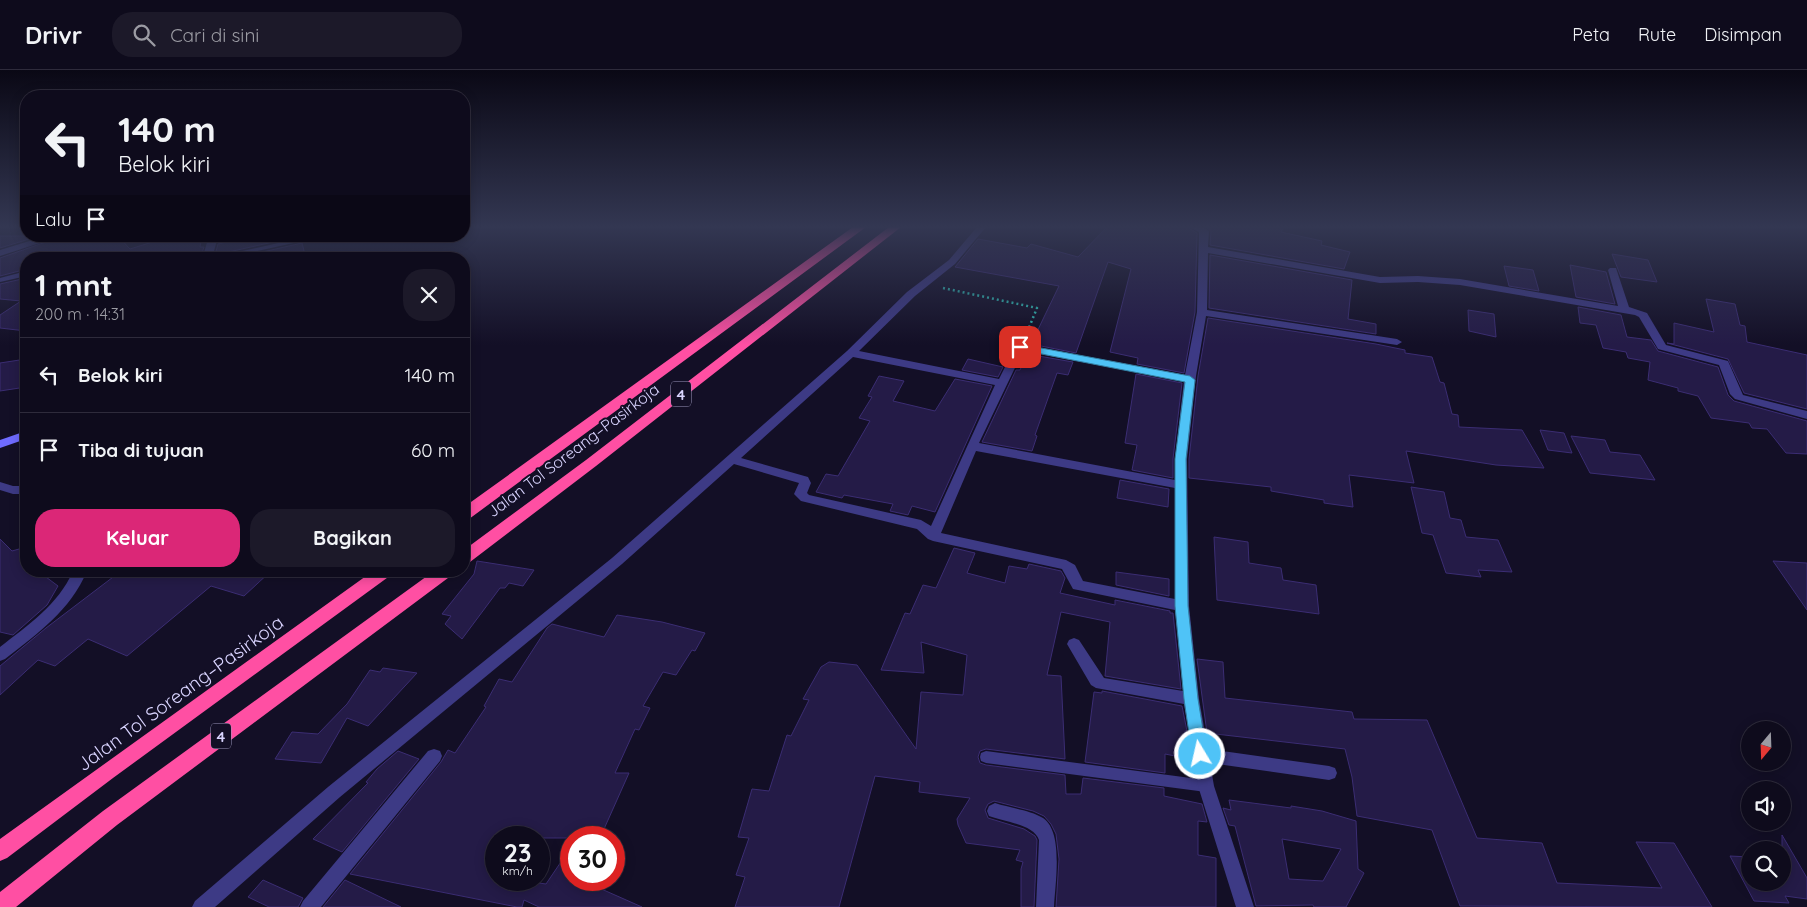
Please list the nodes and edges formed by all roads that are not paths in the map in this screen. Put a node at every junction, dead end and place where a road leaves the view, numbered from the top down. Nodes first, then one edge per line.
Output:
1 (807, 266) edge
2 (846, 266) edge
3 (947, 266) edge
4 (1203, 266) edge
5 (1305, 266) edge
6 (1613, 270) dead end
7 (19, 275) dead end
8 (0, 280) edge
9 (1624, 309) junction
10 (1202, 312) junction
11 (1397, 342) dead end
12 (851, 354) junction
13 (1190, 380) junction
14 (1002, 383) junction
15 (1807, 415) edge
16 (20, 438) edge
17 (6, 442) edge
18 (972, 446) junction
19 (732, 459) junction
20 (1181, 485) junction
21 (0, 486) edge
22 (20, 490) edge
23 (470, 511) edge
24 (933, 536) junction
25 (470, 554) edge
26 (78, 577) edge
27 (377, 577) edge
28 (438, 577) edge
29 (1182, 606) junction
30 (1074, 644) dead end
31 (0, 655) edge
32 (1191, 699) junction
33 (1200, 754) junction
34 (434, 756) dead end
35 (986, 757) dead end
36 (1329, 773) dead end
37 (1206, 786) junction
38 (995, 811) dead end
39 (0, 851) edge
40 (0, 906) edge
41 (201, 907) edge
42 (309, 907) edge
43 (1045, 907) edge
44 (1245, 907) edge

1 - 23 highway, Jalan Tol Soreang–Pasirkoja / 4
2 - 25 highway, Jalan Tol Soreang–Pasirkoja / 4
3 - 12 street
4 - 10 street
5 - 9 street
6 - 9 street
7 - 8 lane
9 - 15 street
10 - 11 street
10 - 13 street
12 - 14 street
12 - 19 street
13 - 14 street
13 - 20 street
14 - 18 street
16 - 17 main road
18 - 20 street
18 - 24 street
19 - 24 street
19 - 41 street
20 - 29 street
21 - 22 street
24 - 29 street
26 - 31 street
27 - 39 highway, Jalan Tol Soreang–Pasirkoja / 4
28 - 40 highway, 4
29 - 32 street
30 - 32 street
32 - 33 street
33 - 36 street
33 - 37 street
34 - 42 street
35 - 37 lane
37 - 44 street
38 - 43 street

